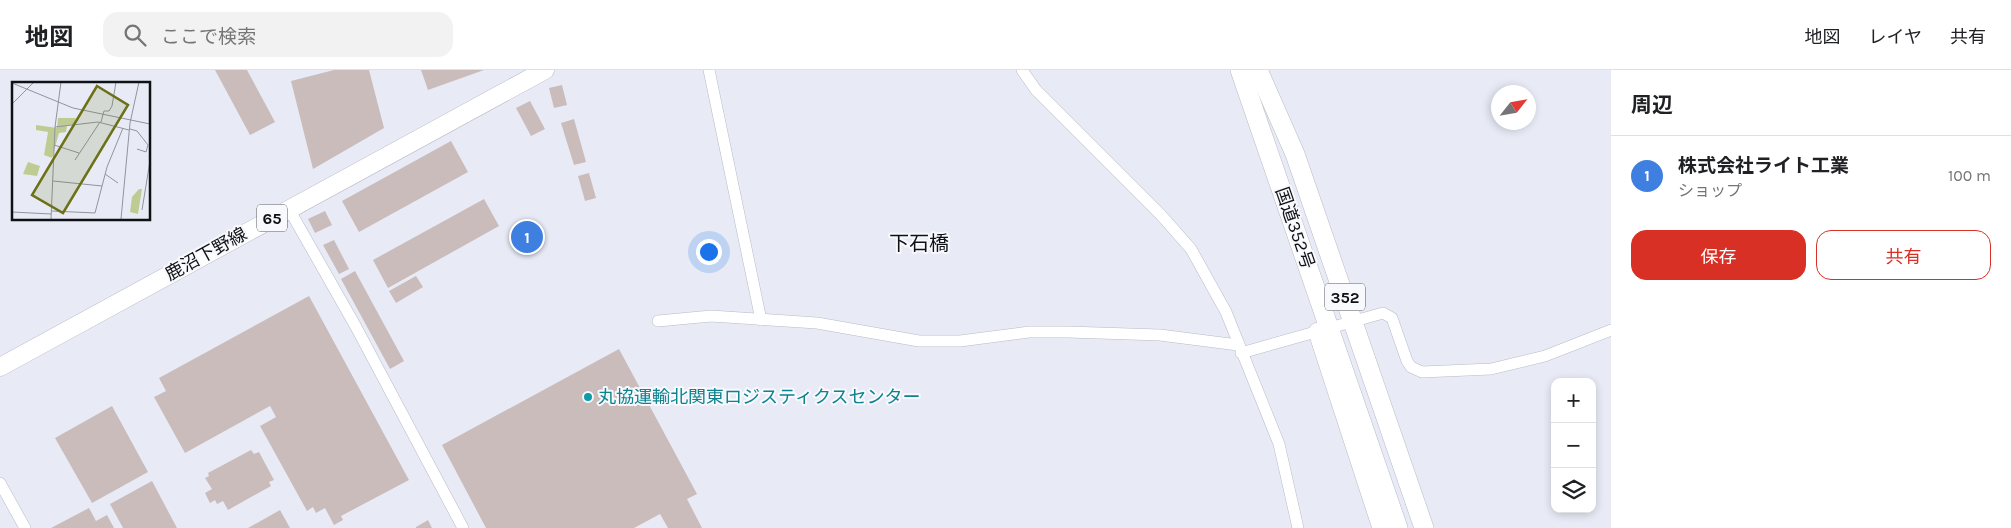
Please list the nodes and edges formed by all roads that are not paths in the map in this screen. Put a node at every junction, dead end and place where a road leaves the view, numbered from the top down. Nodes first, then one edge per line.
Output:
1 (545, 70) edge
2 (708, 70) edge
3 (1022, 70) edge
4 (1240, 70) edge
5 (1257, 70) edge
6 (290, 209) junction
7 (762, 320) junction
8 (658, 321) dead end
9 (1336, 326) junction
10 (1611, 330) edge
11 (1240, 349) junction
12 (0, 367) edge
13 (1388, 478) junction
14 (0, 483) edge
15 (25, 528) edge
16 (462, 528) edge
17 (1298, 528) edge
18 (1382, 528) edge
19 (1398, 528) edge
20 (1412, 528) edge
21 (1424, 528) edge

1 - 6 main road, 鹿沼下野線 / 65
2 - 7 street
3 - 11 street
4 - 9 highway, 352
5 - 9 highway, 352
6 - 12 main road, 鹿沼下野線 / 65
6 - 16 street
7 - 8 street
7 - 11 street
9 - 10 street
9 - 11 street
9 - 13 highway, 352
9 - 18 highway, 352
9 - 21 highway, 352
11 - 17 street
13 - 19 highway, 352
13 - 20 highway, 352
14 - 15 street

